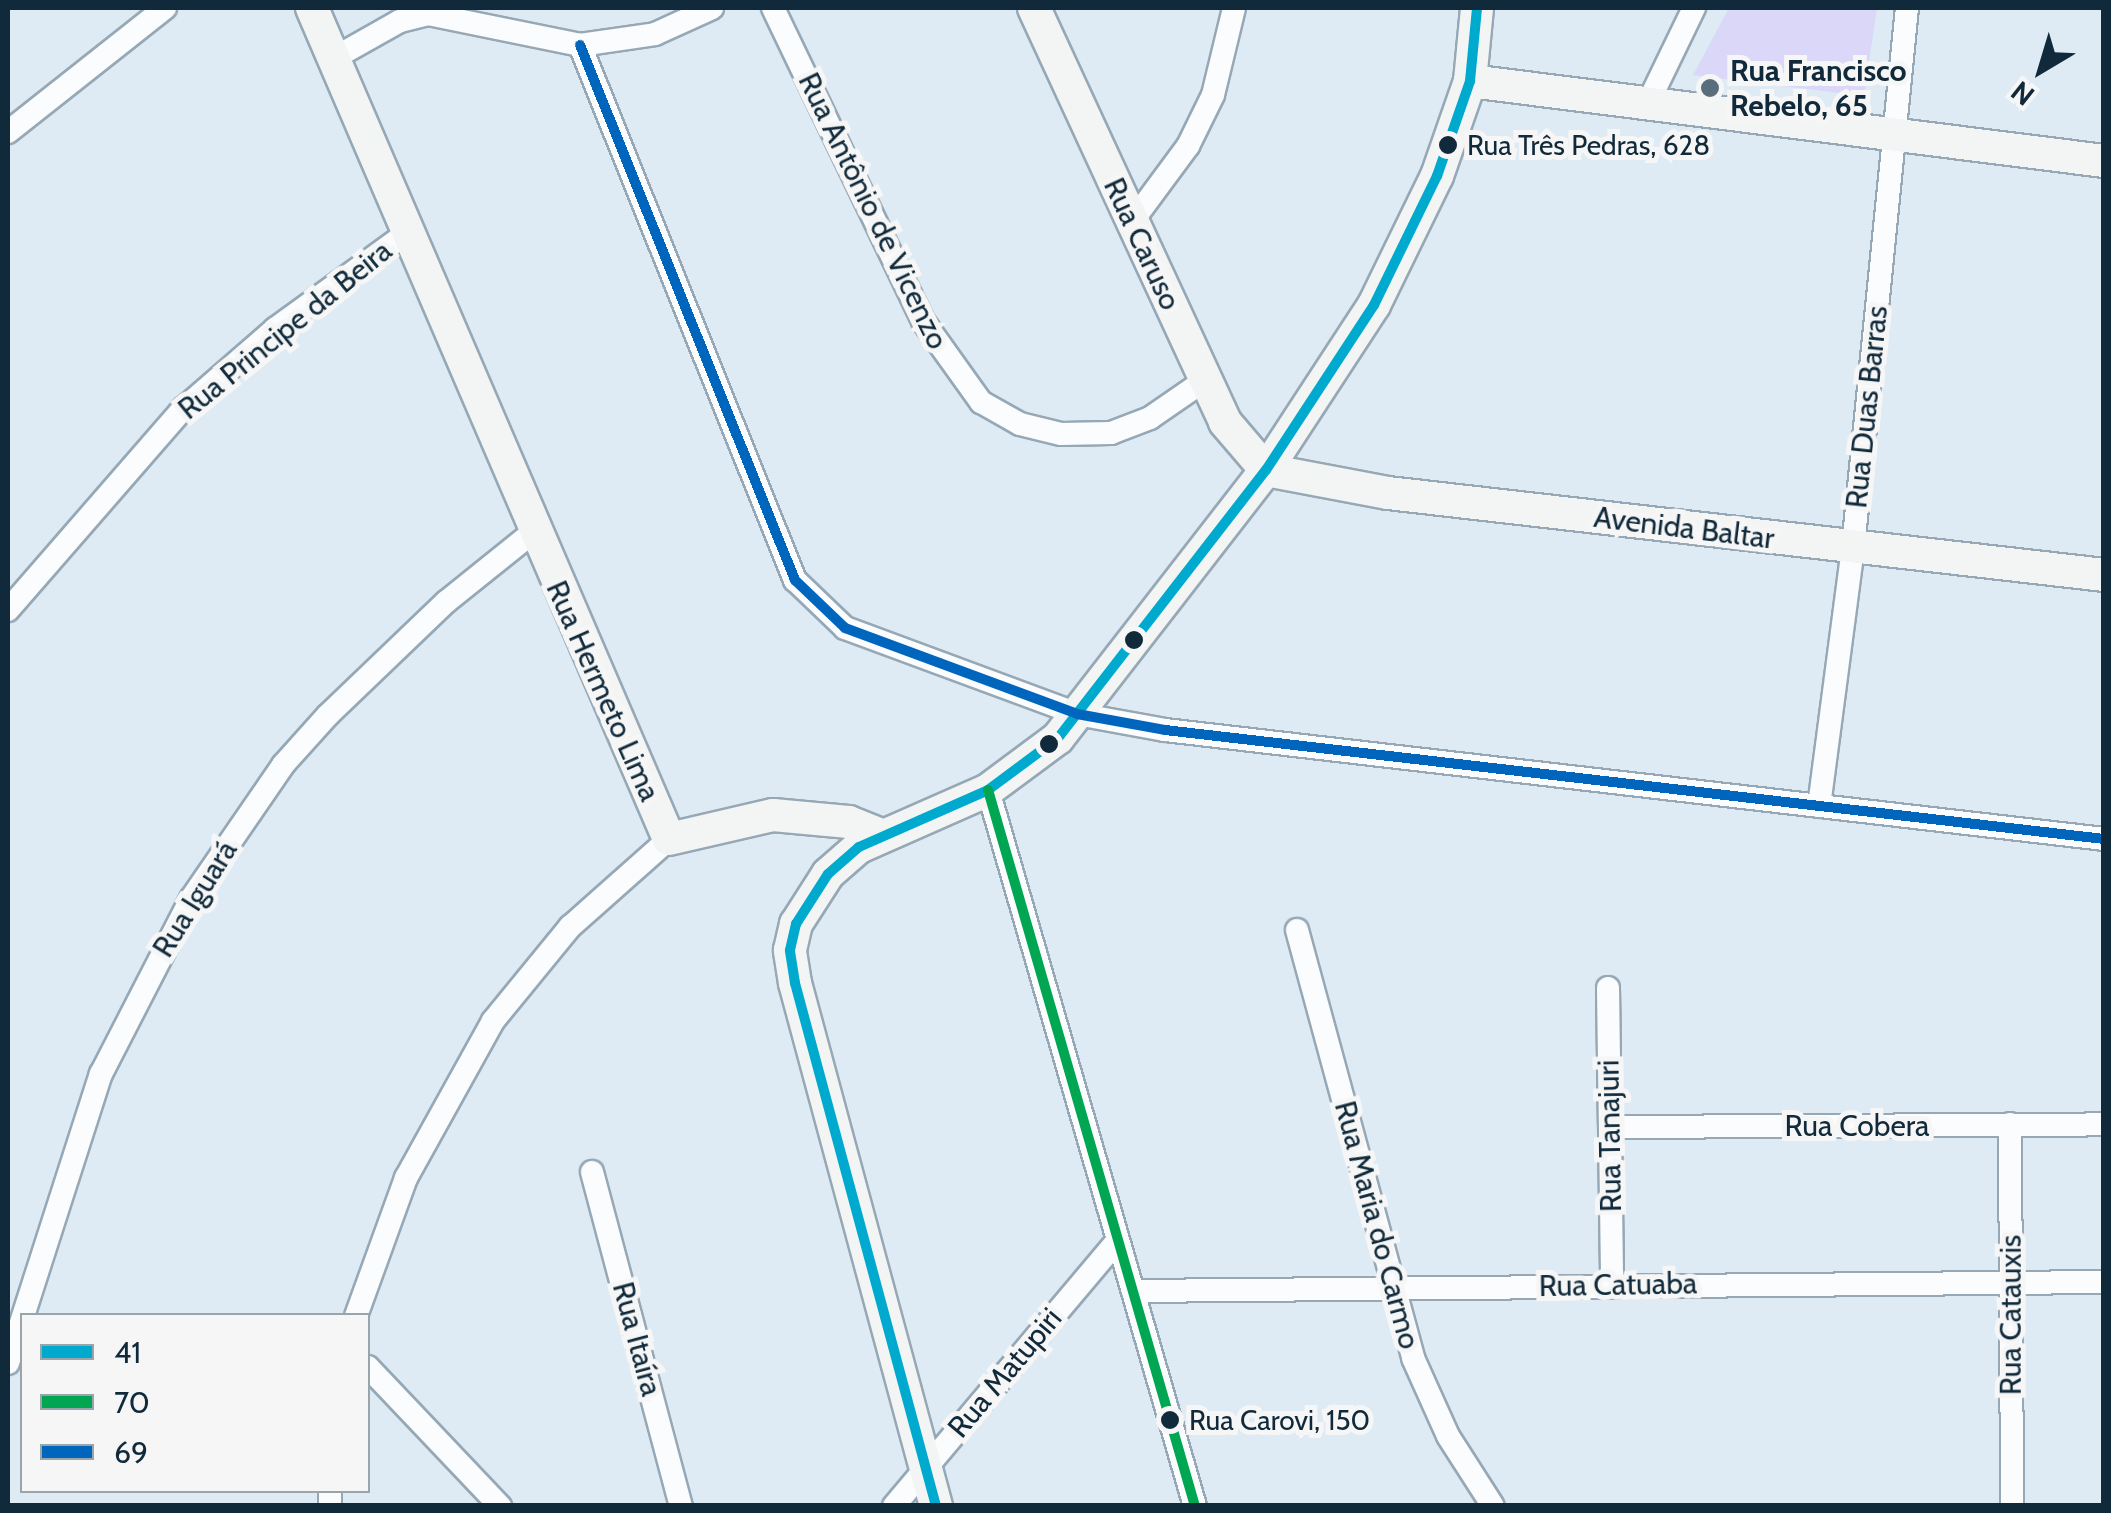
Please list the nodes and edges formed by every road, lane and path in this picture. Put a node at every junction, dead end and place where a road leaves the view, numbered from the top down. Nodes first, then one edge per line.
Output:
1 (165, 8) edge
2 (312, 8) edge
3 (712, 8) edge
4 (773, 8) edge
5 (1034, 8) edge
6 (1234, 8) edge
7 (1477, 8) edge
8 (1694, 8) edge
9 (1908, 8) edge
10 (580, 45) junction
11 (336, 57) junction
12 (1470, 81) junction
13 (1648, 103) junction
14 (8, 132) edge
15 (1893, 134) junction
16 (2104, 162) edge
17 (1131, 223) junction
18 (407, 233) junction
19 (1205, 380) junction
20 (1266, 470) junction
21 (533, 532) junction
22 (1853, 548) junction
23 (2104, 575) edge
24 (8, 610) edge
25 (1077, 714) junction
26 (988, 790) junction
27 (1819, 806) junction
28 (882, 835) junction
29 (669, 839) junction
30 (2104, 839) edge
31 (1296, 930) dead end
32 (1608, 988) dead end
33 (2010, 1124) junction
34 (2104, 1124) edge
35 (1610, 1128) junction
36 (592, 1172) dead end
37 (1116, 1240) junction
38 (2104, 1282) edge
39 (2010, 1283) junction
40 (1612, 1284) junction
41 (1390, 1288) junction
42 (1133, 1291) junction
43 (24, 1313) edge
44 (357, 1313) edge
45 (20, 1326) edge
46 (8, 1363) edge
47 (370, 1370) edge
48 (926, 1467) junction
49 (500, 1506) edge
50 (682, 1506) edge
51 (894, 1506) edge
52 (936, 1506) edge
53 (1194, 1506) edge
54 (1493, 1506) edge
55 (2012, 1506) edge

1 - 14 street
2 - 11 street, Rua Hermeto Lima
3 - 10 street
4 - 19 street, Rua Antônio de Vicenzo
5 - 17 street, Rua Caruso
6 - 17 street
7 - 12 street
8 - 13 street
9 - 15 street, Rua Duas Barras
10 - 11 street
10 - 25 street
11 - 18 street, Rua Hermeto Lima
12 - 13 street
12 - 20 street
13 - 15 street
15 - 16 street
15 - 22 street, Rua Duas Barras
17 - 19 street, Rua Caruso
18 - 21 street, Rua Hermeto Lima
18 - 24 street, Rua Principe da Beira
19 - 20 street, Rua Caruso
20 - 22 street, Avenida Baltar
20 - 25 street
21 - 29 street, Rua Hermeto Lima
21 - 43 street, Rua Iguará
22 - 23 street, Avenida Baltar
22 - 27 street, Rua Duas Barras
25 - 26 street
25 - 27 street
26 - 28 street
26 - 37 street
27 - 30 street
28 - 29 street
28 - 48 street
29 - 44 street, Rua Hermeto Lima
31 - 41 street, Rua Maria do Carmo
32 - 35 street, Rua Tanajuri
33 - 34 street, Rua Cobera
33 - 35 street, Rua Cobera
33 - 39 street, Rua Catauxis
35 - 40 street, Rua Tanajuri
36 - 50 street, Rua Itaíra
37 - 42 street
37 - 48 street, Rua Matupiri
38 - 39 street, Rua Catuaba
39 - 40 street, Rua Catuaba
39 - 55 street, Rua Catauxis
40 - 41 street, Rua Catuaba
41 - 42 street, Rua Catuaba
41 - 54 street, Rua Maria do Carmo
42 - 53 street
45 - 46 street, Rua Iguará
47 - 49 street
48 - 51 street, Rua Matupiri
48 - 52 street

